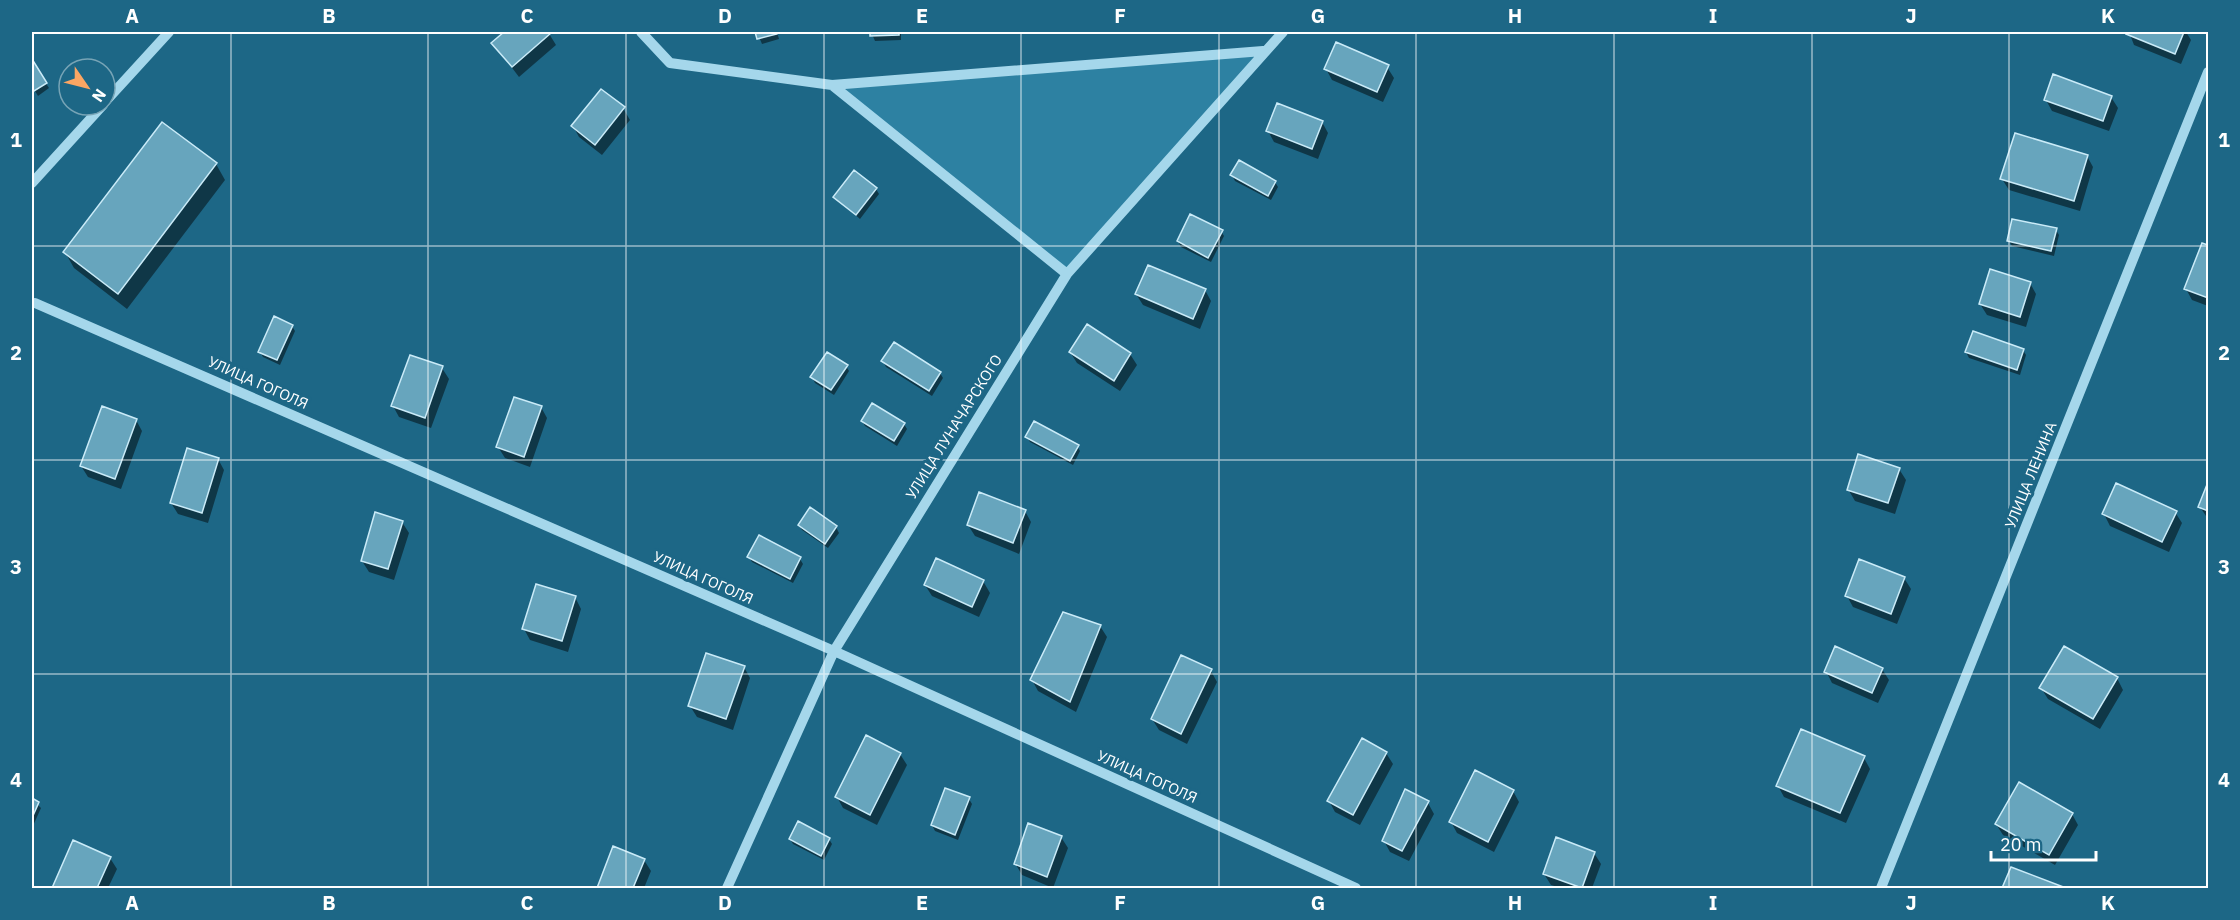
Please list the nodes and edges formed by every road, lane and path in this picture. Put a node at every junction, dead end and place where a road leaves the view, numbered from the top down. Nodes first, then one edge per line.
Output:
1 (169, 32) edge
2 (641, 32) edge
3 (1283, 32) edge
4 (1263, 51) junction
5 (2208, 72) edge
6 (832, 85) junction
7 (117, 90) edge
8 (92, 117) edge
9 (32, 183) edge
10 (1067, 274) junction
11 (33, 301) edge
12 (834, 651) junction
13 (727, 888) edge
14 (1356, 888) edge
15 (1881, 888) edge

1 - 7 street
2 - 6 street
3 - 4 street, УЛИЦА ЛУНАЧАРСКОГО
4 - 6 street
4 - 10 street, УЛИЦА ЛУНАЧАРСКОГО
5 - 15 street, УЛИЦА ЛЕНИНА
6 - 10 street
8 - 9 street
10 - 12 street, УЛИЦА ЛУНАЧАРСКОГО
11 - 12 street, УЛИЦА ГОГОЛЯ
12 - 13 street, УЛИЦА ЛУНАЧАРСКОГО
12 - 14 street, УЛИЦА ГОГОЛЯ

